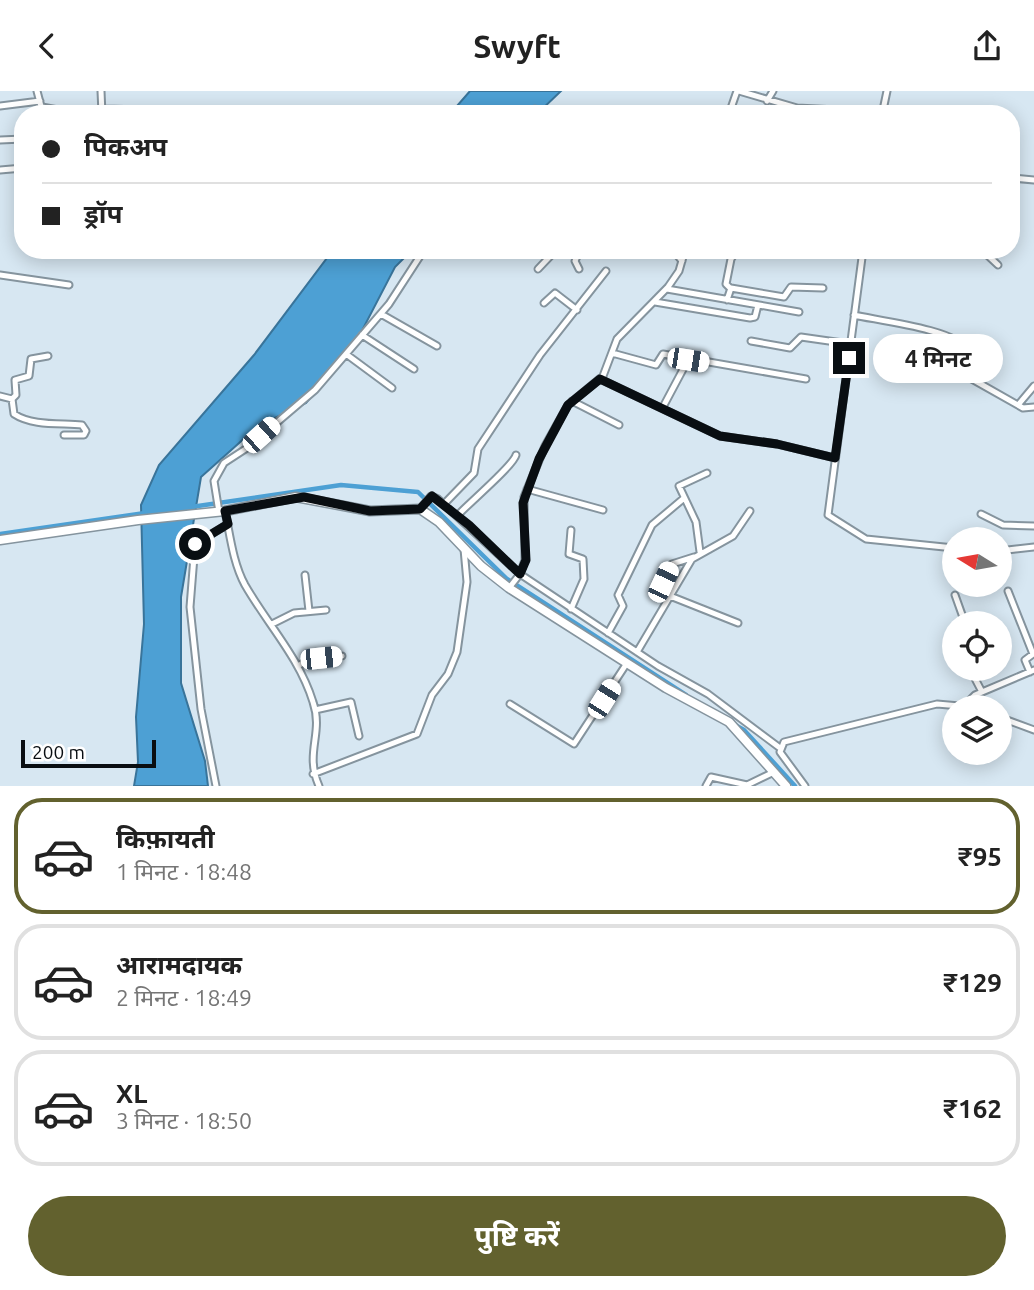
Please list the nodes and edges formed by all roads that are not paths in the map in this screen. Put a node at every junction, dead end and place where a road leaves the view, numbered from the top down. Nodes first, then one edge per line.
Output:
1 (738, 91) edge
2 (773, 91) edge
3 (767, 101) junction
4 (778, 104) joint
5 (786, 105) edge
6 (418, 259) edge
7 (547, 259) edge
8 (576, 259) edge
9 (730, 259) edge
10 (862, 259) edge
11 (992, 259) edge
12 (682, 261) edge
13 (998, 265) dead end
14 (538, 269) dead end
15 (579, 269) dead end
16 (606, 271) dead end
17 (0, 275) edge
18 (69, 285) dead end
19 (730, 288) junction
20 (823, 288) dead end
21 (667, 289) junction
22 (727, 300) junction
23 (655, 302) junction
24 (544, 303) dead end
25 (758, 305) junction
26 (577, 310) junction
27 (799, 312) dead end
28 (381, 314) junction
29 (854, 316) junction
30 (362, 335) junction
31 (751, 341) dead end
32 (850, 344) junction
33 (438, 347) dead end
34 (612, 353) junction
35 (346, 354) junction
36 (48, 356) dead end
37 (688, 360) junction
38 (414, 369) dead end
39 (600, 379) junction
40 (806, 379) dead end
41 (1034, 386) edge
42 (392, 388) dead end
43 (0, 396) edge
44 (12, 399) junction
45 (572, 401) junction
46 (1018, 405) junction
47 (663, 407) junction
48 (1034, 407) edge
49 (619, 425) dead end
50 (64, 435) dead end
51 (516, 455) dead end
52 (835, 458) junction
53 (707, 473) dead end
54 (527, 489) junction
55 (683, 499) junction
56 (425, 502) junction
57 (444, 504) junction
58 (603, 510) dead end
59 (220, 512) junction
60 (750, 512) dead end
61 (981, 514) dead end
62 (458, 515) junction
63 (228, 524) junction
64 (1034, 526) edge
65 (571, 530) dead end
66 (0, 540) edge
67 (942, 547) edge
68 (1034, 547) edge
69 (464, 549) junction
70 (1012, 550) edge
71 (700, 552) junction
72 (694, 557) junction
73 (305, 575) dead end
74 (514, 581) junction
75 (663, 582) dead end
76 (670, 596) junction
77 (1010, 597) edge
78 (571, 609) junction
79 (326, 610) dead end
80 (309, 611) junction
81 (738, 623) dead end
82 (272, 624) junction
83 (608, 633) junction
84 (637, 652) junction
85 (342, 656) dead end
86 (627, 663) junction
87 (299, 665) junction
88 (1032, 671) edge
89 (976, 681) edge
90 (982, 692) junction
91 (979, 695) edge
92 (510, 704) dead end
93 (942, 704) edge
94 (315, 710) junction
95 (1012, 722) edge
96 (1034, 730) edge
97 (359, 736) dead end
98 (780, 748) junction
99 (774, 772) junction
100 (313, 773) junction
101 (216, 786) edge
102 (319, 786) edge
103 (706, 786) edge
104 (786, 786) edge
105 (805, 786) edge

1 - 3 street
2 - 3 street
3 - 4 street
4 - 5 street
6 - 28 street
7 - 14 street
8 - 15 street
9 - 19 street
10 - 29 street
11 - 13 street
12 - 21 street
16 - 26 street
17 - 18 street
19 - 20 street
19 - 22 street
21 - 22 street
21 - 23 street
22 - 25 street
23 - 25 street
23 - 34 street
24 - 26 street
25 - 27 street
26 - 57 street
28 - 30 street
28 - 33 street
29 - 32 street
29 - 46 street
30 - 35 street
30 - 38 street
31 - 32 street
32 - 52 street
34 - 37 street
34 - 39 street
35 - 42 street
35 - 59 street
36 - 44 street
37 - 40 street
37 - 47 street
39 - 45 street
39 - 47 street
41 - 46 street
43 - 44 street
44 - 50 street
45 - 49 street
45 - 54 street
46 - 48 street
47 - 52 street
51 - 62 street
52 - 67 street
53 - 55 street
54 - 58 street
54 - 74 street
55 - 71 street
55 - 83 street
56 - 57 street
56 - 59 street
56 - 69 street
57 - 62 street
59 - 63 street
59 - 66 street
60 - 71 street
61 - 64 street
62 - 74 street
63 - 82 street
63 - 101 street
65 - 78 street
68 - 70 street
69 - 74 street
69 - 100 street
71 - 72 street
72 - 75 street
72 - 76 street
73 - 80 street
74 - 78 street
74 - 86 street
76 - 81 street
76 - 84 street
77 - 88 street
78 - 83 street
79 - 80 street
80 - 82 street
82 - 87 street
83 - 84 street
84 - 98 street
85 - 87 street
86 - 92 street
86 - 99 street
87 - 94 street
88 - 90 street
89 - 90 street
90 - 91 street
93 - 98 street
94 - 97 street
94 - 100 street
95 - 96 street
98 - 105 street
99 - 103 street
99 - 104 street
100 - 102 street

